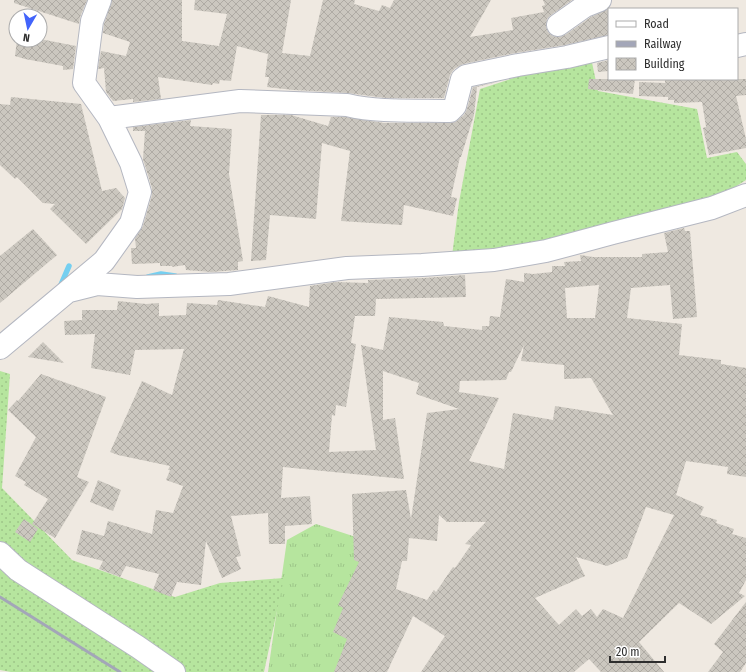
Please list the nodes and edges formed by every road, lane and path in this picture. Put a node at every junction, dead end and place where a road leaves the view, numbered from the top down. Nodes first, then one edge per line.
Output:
1 (100, 0) edge
2 (600, 0) edge
3 (558, 25) dead end
4 (608, 47) edge
5 (109, 118) junction
6 (746, 195) edge
7 (69, 291) junction
8 (0, 348) edge
9 (0, 553) edge
10 (174, 672) edge

1 - 5 street
2 - 3 street
4 - 5 street
5 - 7 street
6 - 7 street
7 - 8 street
9 - 10 street

